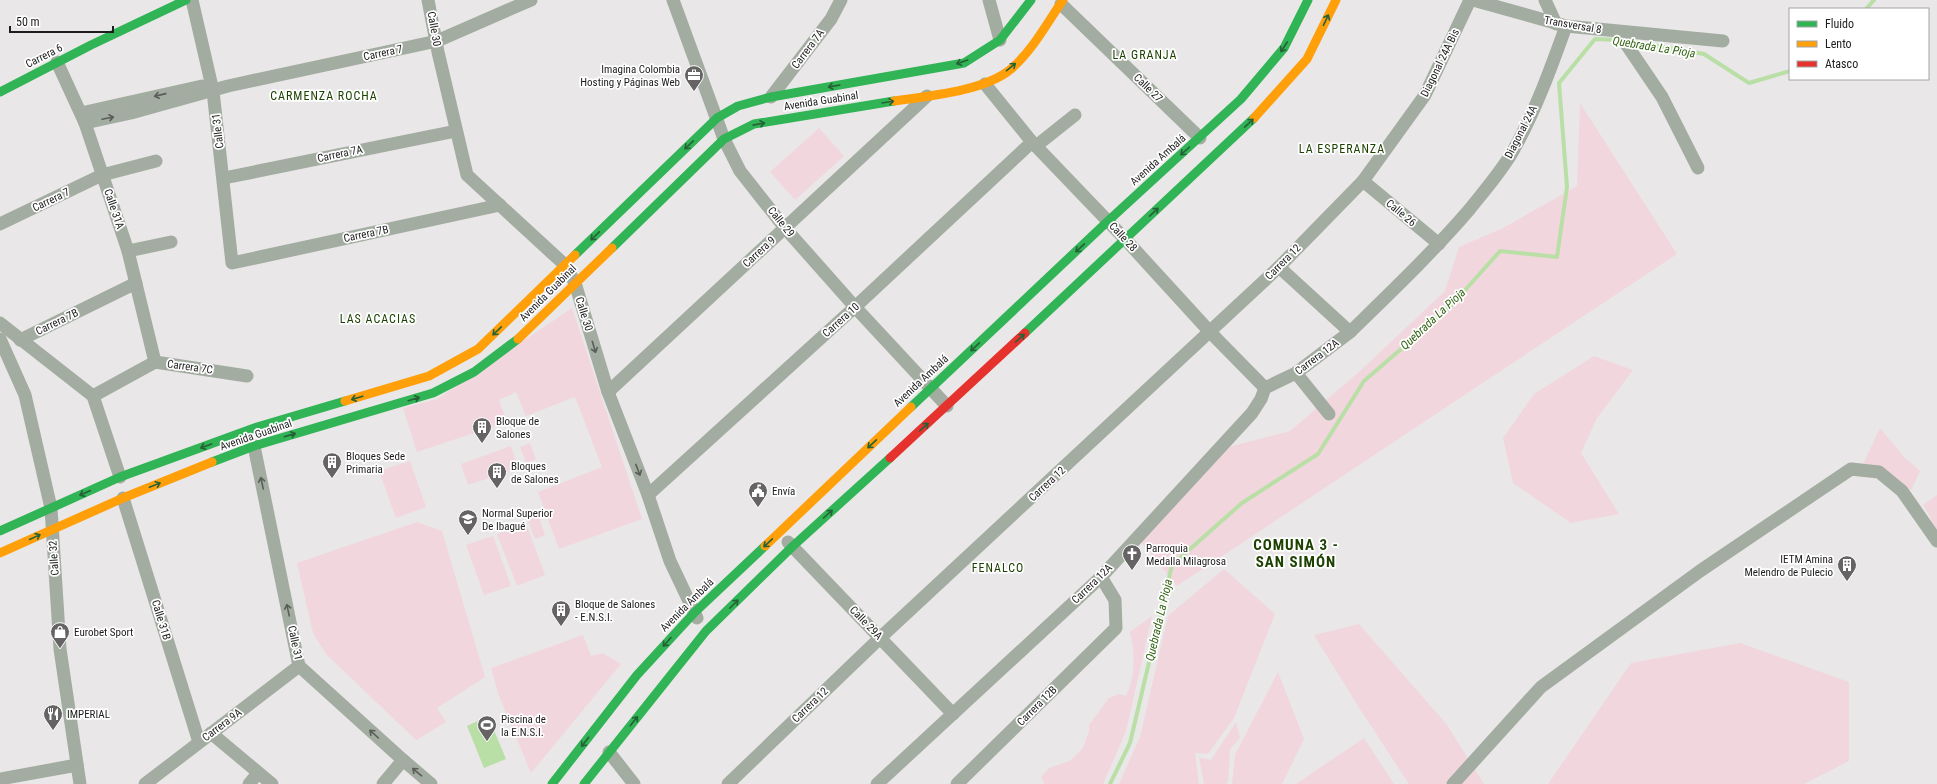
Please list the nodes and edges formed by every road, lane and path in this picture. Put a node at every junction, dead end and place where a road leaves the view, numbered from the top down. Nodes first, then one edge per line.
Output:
1 (186, 0) edge
2 (192, 0) edge
3 (428, 0) edge
4 (531, 0) edge
5 (673, 0) edge
6 (841, 0) edge
7 (989, 0) edge
8 (1032, 0) edge
9 (1308, 0) edge
10 (1336, 0) edge
11 (1470, 0) edge
12 (1473, 0) edge
13 (1545, 0) edge
14 (1062, 2) edge
15 (1561, 25) junction
16 (1618, 32) junction
17 (1000, 40) junction
18 (437, 41) junction
19 (1723, 41) dead end
20 (58, 62) junction
21 (985, 84) junction
22 (212, 88) junction
23 (0, 92) edge
24 (927, 96) junction
25 (771, 97) junction
26 (1075, 115) dead end
27 (83, 118) junction
28 (717, 118) junction
29 (456, 131) junction
30 (1200, 138) junction
31 (724, 140) junction
32 (1034, 144) junction
33 (156, 160) dead end
34 (1698, 168) dead end
35 (102, 175) junction
36 (224, 178) junction
37 (1363, 181) junction
38 (500, 205) junction
39 (1108, 221) junction
40 (0, 224) edge
41 (785, 228) junction
42 (1125, 239) junction
43 (171, 242) dead end
44 (1439, 244) junction
45 (128, 251) junction
46 (232, 263) joint
47 (565, 265) junction
48 (1279, 267) junction
49 (136, 283) junction
50 (575, 283) junction
51 (855, 307) junction
52 (0, 323) edge
53 (1210, 332) junction
54 (1350, 332) junction
55 (0, 339) edge
56 (20, 340) junction
57 (155, 362) junction
58 (1296, 373) junction
59 (247, 376) dead end
60 (931, 388) junction
61 (1265, 388) junction
62 (608, 392) junction
63 (93, 396) junction
64 (947, 406) junction
65 (1329, 414) dead end
66 (254, 446) junction
67 (120, 477) junction
68 (648, 495) junction
69 (123, 498) junction
70 (51, 508) junction
71 (52, 529) junction
72 (0, 531) edge
73 (779, 532) junction
74 (1937, 541) edge
75 (792, 546) junction
76 (0, 553) edge
77 (1101, 577) junction
78 (694, 613) junction
79 (706, 631) junction
80 (881, 637) junction
81 (300, 666) junction
82 (953, 714) junction
83 (211, 733) junction
84 (199, 742) junction
85 (609, 752) junction
86 (403, 760) junction
87 (77, 765) junction
88 (258, 773) junction
89 (0, 779) edge
90 (80, 784) edge
91 (144, 784) edge
92 (249, 784) edge
93 (272, 784) edge
94 (383, 784) edge
95 (431, 784) edge
96 (552, 784) edge
97 (584, 784) edge
98 (634, 784) edge
99 (728, 784) edge
100 (877, 784) edge
101 (957, 784) edge
102 (1453, 784) edge

1 - 20 main road, Carrera 6
2 - 22 street, Calle 31
3 - 18 street, Calle 30
4 - 18 street, Carrera 7
5 - 28 street, Calle 29
6 - 25 street, Carrera 7A
7 - 17 street
8 - 17 main road, Avenida Guabinal
9 -> 30 main road, Avenida Ambalá
42 -> 10 main road
11 - 37 street, Diagonal 24A Bis
12 - 15 street, Transversal 8
13 - 15 street
21 -> 14 main road, Avenida Guabinal
14 - 30 street, Calle 27
15 - 16 street, Transversal 8
15 - 44 street, Diagonal 24A
16 - 19 street, Transversal 8
16 - 34 street
17 -> 25 main road, Avenida Guabinal
18 - 22 street, Carrera 7
18 - 29 street, Calle 30
20 - 23 main road, Carrera 6
20 - 27 street, Calle 31A
21 - 24 main road, Avenida Guabinal
21 - 32 street, Calle 28
22 - 27 street, Carrera 7
22 - 36 street, Calle 31
31 -> 24 main road, Avenida Guabinal
24 - 41 street, Carrera 9
25 - 28 main road, Avenida Guabinal
26 - 32 street, Carrera 10
27 - 35 street, Calle 31A
28 - 31 street, Calle 29
28 -> 47 main road, Avenida Guabinal
29 - 36 street, Carrera 7A
29 - 38 street, Calle 30
30 -> 39 main road, Avenida Ambalá
31 - 41 street, Calle 29
31 - 50 main road, Avenida Guabinal
32 - 39 street, Calle 28
32 - 51 street, Carrera 10
33 - 35 street, Carrera 7
35 - 40 street, Carrera 7
35 - 45 street, Calle 31A
36 - 46 street, Calle 31
37 - 44 street, Calle 26
37 - 48 street, Carrera 12
38 - 46 street, Carrera 7B
38 - 47 street, Calle 30
39 - 42 street, Calle 28
39 -> 60 main road, Avenida Ambalá
41 - 51 street, Calle 29
41 - 62 street, Carrera 9
42 - 53 street, Calle 28
64 -> 42 main road
43 - 45 street
44 - 54 street, Carrera 12A
45 - 49 street, Calle 31A
47 - 50 street, Calle 30
47 -> 67 main road, Avenida Guabinal
48 - 53 street, Carrera 12
48 - 54 street, Carrera 12A
49 - 56 street, Carrera 7B
49 - 57 street, Calle 31A
50 -> 62 street, Calle 30
66 -> 50 main road, Avenida Guabinal
51 - 60 street, Calle 29
51 - 68 street, Carrera 10
52 - 56 street
53 - 61 street, Calle 28
53 - 80 street, Carrera 12
54 - 58 street, Carrera 12A
55 - 70 street, Calle 32
56 - 63 street
57 - 59 street, Carrera 7C
57 - 63 street, Carrera 7C
58 - 61 street, Carrera 12A
58 - 65 street
60 - 64 street, Calle 29
60 -> 73 main road, Avenida Ambalá
61 - 77 street, Carrera 12A
62 -> 68 street, Calle 30
63 - 67 street
75 -> 64 main road
69 -> 66 main road, Avenida Guabinal
81 -> 66 street, Calle 31
67 -> 70 main road, Avenida Guabinal
68 - 78 street, Calle 30
69 - 71 main road, Avenida Guabinal
69 - 84 street, Calle 31B
70 - 71 street, Calle 32
70 - 72 main road, Avenida Guabinal
76 -> 71 main road, Avenida Guabinal
71 - 87 street, Calle 32
73 - 75 street, Calle 29A
73 -> 78 main road, Avenida Ambalá
74 - 102 street
79 -> 75 main road
75 - 80 street, Calle 29A
77 - 82 street, Carrera 12A
77 - 101 street, Carrera 12B
78 - 79 street, Calle 30
78 -> 96 main road, Avenida Ambalá
85 -> 79 main road
80 - 82 street, Calle 29A
80 - 99 street, Carrera 12
81 - 83 street, Carrera 9A
86 -> 81 street, Calle 31
82 - 100 street, Carrera 12A
83 - 84 street, Carrera 9A
83 - 88 street
84 - 91 street, Carrera 9A
85 - 97 main road
85 - 98 street
86 - 94 street
95 -> 86 street, Calle 31
87 - 89 street
87 - 90 street, Calle 32
88 - 92 street
88 - 93 street

